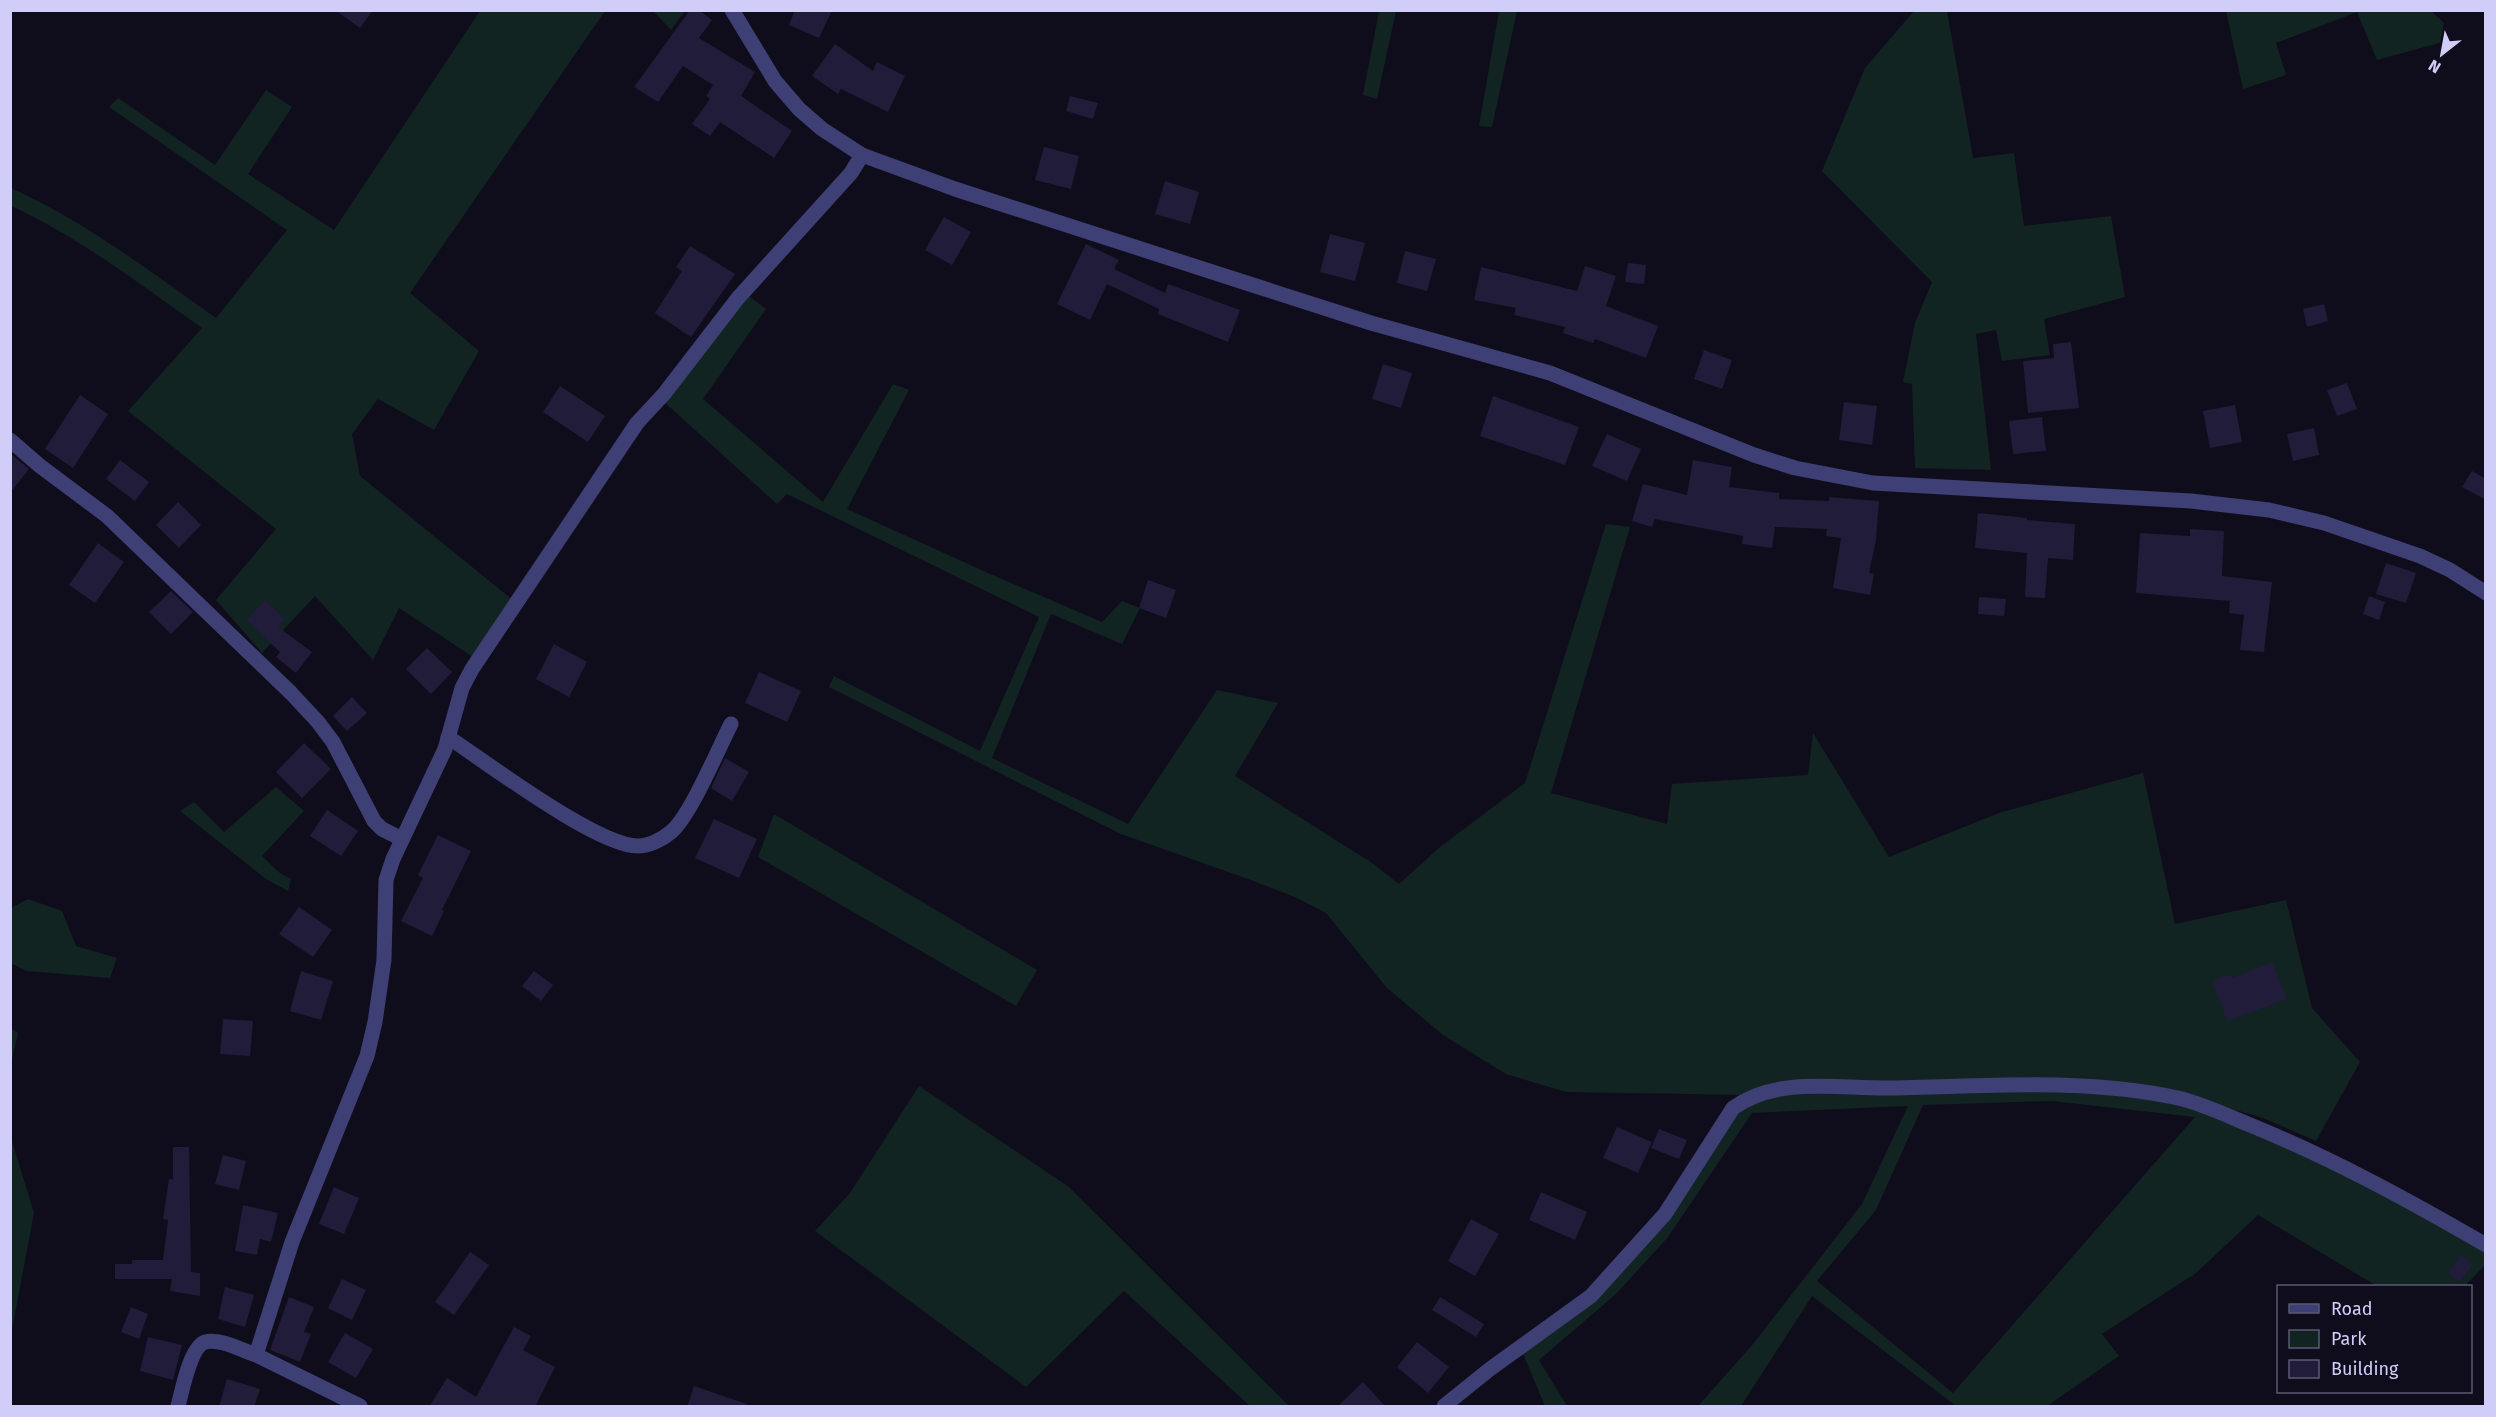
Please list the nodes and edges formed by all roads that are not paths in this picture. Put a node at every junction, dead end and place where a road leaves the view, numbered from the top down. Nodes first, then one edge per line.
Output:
1 (732, 10) edge
2 (862, 155) junction
3 (10, 440) edge
4 (2486, 593) edge
5 (731, 724) dead end
6 (448, 737) junction
7 (402, 839) junction
8 (2486, 1245) edge
9 (256, 1354) junction
10 (178, 1407) edge
11 (360, 1407) edge
12 (1444, 1407) edge

1 - 2 street
2 - 4 street
2 - 6 street
3 - 7 street
5 - 6 street
6 - 7 street
7 - 9 street
8 - 12 street
9 - 10 street
9 - 11 street

